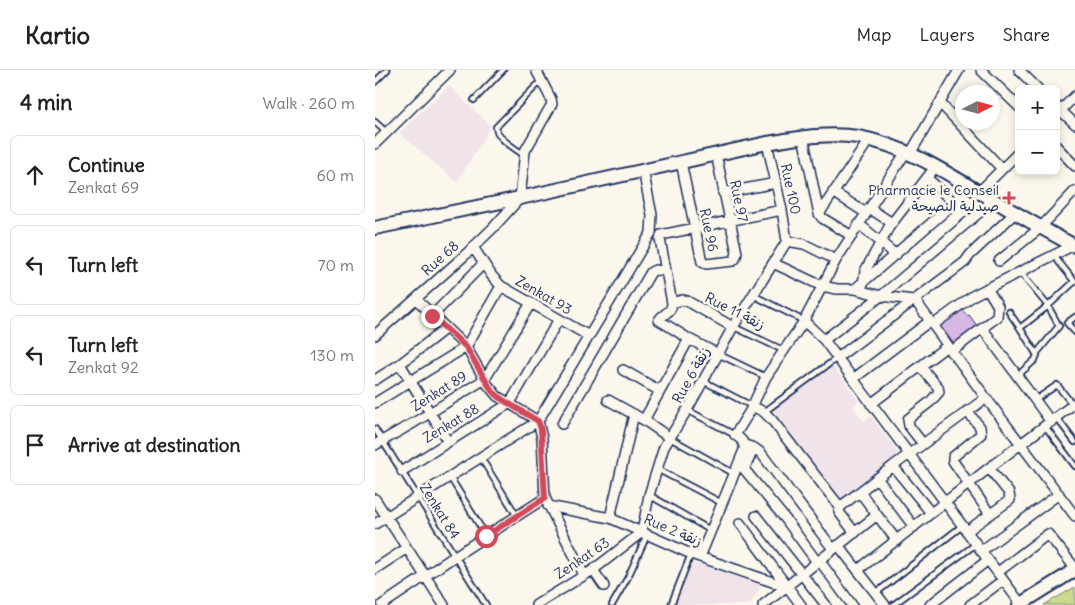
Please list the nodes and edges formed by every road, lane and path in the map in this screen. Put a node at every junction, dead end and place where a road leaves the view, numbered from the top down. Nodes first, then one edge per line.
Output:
1 (387, 70) edge
2 (503, 70) edge
3 (537, 70) edge
4 (959, 70) edge
5 (981, 70) edge
6 (1019, 70) edge
7 (444, 72) edge
8 (541, 80) junction
9 (375, 82) edge
10 (1035, 85) edge
11 (1075, 96) edge
12 (474, 100) dead end
13 (940, 103) junction
14 (1015, 103) edge
15 (1060, 108) edge
16 (1060, 112) edge
17 (375, 122) edge
18 (1075, 124) edge
19 (386, 132) junction
20 (803, 136) junction
21 (869, 140) junction
22 (767, 142) junction
23 (375, 144) edge
24 (1060, 150) edge
25 (908, 153) junction
26 (716, 154) junction
27 (524, 155) junction
28 (1015, 156) edge
29 (681, 162) junction
30 (936, 166) junction
31 (1075, 166) edge
32 (1002, 169) junction
33 (643, 170) junction
34 (927, 178) junction
35 (776, 183) junction
36 (1075, 191) edge
37 (833, 192) junction
38 (979, 192) junction
39 (723, 193) junction
40 (520, 198) junction
41 (994, 200) junction
42 (782, 210) junction
43 (868, 210) junction
44 (819, 214) junction
45 (1015, 214) junction
46 (729, 222) junction
47 (892, 222) junction
48 (859, 224) junction
49 (375, 228) edge
50 (1040, 228) junction
51 (695, 229) junction
52 (852, 236) junction
53 (787, 241) junction
54 (881, 241) junction
55 (1074, 246) edge
56 (473, 247) junction
57 (737, 253) joint
58 (897, 255) junction
59 (1054, 256) junction
60 (836, 260) junction
61 (999, 261) dead end
62 (773, 263) junction
63 (483, 264) junction
64 (666, 271) junction
65 (1020, 272) junction
66 (1075, 281) edge
67 (501, 286) junction
68 (822, 286) junction
69 (859, 286) junction
70 (987, 288) junction
71 (753, 295) junction
72 (881, 296) junction
73 (416, 299) junction
74 (913, 300) junction
75 (531, 303) junction
76 (673, 303) junction
77 (1048, 306) junction
78 (1009, 312) dead end
79 (432, 316) junction
80 (1075, 317) edge
81 (559, 319) junction
82 (804, 322) junction
83 (932, 323) junction
84 (733, 327) junction
85 (983, 328) junction
86 (1020, 328) junction
87 (445, 329) junction
88 (1075, 332) edge
89 (375, 335) edge
90 (589, 336) junction
91 (689, 340) junction
92 (824, 340) junction
93 (466, 347) junction
94 (949, 349) junction
95 (785, 351) junction
96 (718, 354) junction
97 (1036, 354) junction
98 (837, 358) junction
99 (400, 364) junction
100 (920, 366) junction
101 (623, 370) dead end
102 (766, 376) junction
103 (1017, 376) junction
104 (485, 379) junction
105 (853, 379) junction
106 (375, 380) edge
107 (411, 381) junction
108 (703, 381) junction
109 (660, 391) junction
110 (985, 398) junction
111 (608, 400) dead end
112 (1035, 400) junction
113 (375, 403) edge
114 (510, 403) junction
115 (871, 404) junction
116 (1074, 405) edge
117 (752, 406) junction
118 (687, 410) junction
119 (967, 411) junction
120 (764, 412) junction
121 (430, 413) junction
122 (634, 414) junction
123 (645, 420) junction
124 (538, 421) junction
125 (1051, 422) junction
126 (562, 424) dead end
127 (375, 429) edge
128 (735, 435) junction
129 (670, 438) junction
130 (379, 442) edge
131 (448, 442) junction
132 (1075, 442) edge
133 (923, 444) junction
134 (1021, 444) junction
135 (749, 447) junction
136 (909, 454) junction
137 (481, 458) junction
138 (742, 466) junction
139 (893, 466) junction
140 (1075, 466) edge
141 (657, 468) junction
142 (989, 468) junction
143 (401, 471) junction
144 (735, 474) junction
145 (450, 477) junction
146 (877, 478) junction
147 (968, 484) junction
148 (860, 492) junction
149 (1059, 494) junction
150 (649, 495) junction
151 (418, 497) junction
152 (375, 499) edge
153 (547, 502) junction
154 (945, 502) junction
155 (722, 503) junction
156 (840, 507) junction
157 (931, 513) junction
158 (990, 514) junction
159 (877, 515) junction
160 (386, 516) junction
161 (517, 516) junction
162 (756, 516) dead end
163 (1075, 516) edge
164 (610, 518) junction
165 (740, 523) dead end
166 (375, 524) edge
167 (914, 527) junction
168 (964, 528) junction
169 (710, 530) junction
170 (645, 533) junction
171 (855, 533) junction
172 (486, 536) junction
173 (897, 541) junction
174 (835, 547) junction
175 (978, 547) junction
176 (407, 548) junction
177 (695, 555) junction
178 (455, 556) junction
179 (988, 560) junction
180 (818, 561) junction
181 (375, 569) edge
182 (1075, 569) edge
183 (858, 570) junction
184 (588, 572) junction
185 (998, 572) junction
186 (802, 574) junction
187 (425, 576) junction
188 (1003, 580) junction
189 (604, 586) dead end
190 (787, 586) junction
191 (876, 593) junction
192 (774, 601) edge
193 (1020, 604) edge
194 (383, 605) edge
195 (444, 605) edge
196 (486, 605) edge
197 (536, 605) edge
198 (612, 605) edge
199 (671, 605) edge
200 (763, 605) edge
201 (801, 605) edge
202 (825, 605) edge
203 (852, 605) edge
204 (885, 605) edge
205 (893, 605) edge
206 (930, 605) edge
207 (970, 605) edge

1 - 9 lane
2 - 12 lane
3 - 8 street
4 - 13 street
5 - 14 street
6 - 10 street
7 - 19 street
8 - 27 street
8 - 27 lane
11 - 15 street
13 - 25 street
13 - 32 street
16 - 18 street
17 - 19 lane
19 - 23 street
20 - 21 street
20 - 22 street
20 - 44 street
21 - 25 street
21 - 37 street
22 - 26 street
22 - 35 street, Rue 100
24 - 31 street
25 - 30 street
25 - 43 street
26 - 29 street
26 - 39 street, Rue 97
27 - 40 street
28 - 32 street
29 - 33 street
29 - 51 street, Rue 96
30 - 34 street
30 - 38 street
32 - 38 street
33 - 40 street
33 - 90 street
34 - 47 street
34 - 58 street
35 - 39 street
35 - 42 street, Rue 100
36 - 50 street
37 - 43 street
37 - 44 street
38 - 41 street
39 - 46 street, Rue 97
40 - 49 street
40 - 56 street, Rue 68
41 - 45 street
41 - 72 street
42 - 46 street
42 - 53 street, Rue 100
43 - 47 street
43 - 48 street
44 - 52 street
45 - 50 street
45 - 74 street
46 - 51 street
46 - 57 street, Rue 97
47 - 54 street
48 - 52 street
48 - 54 street
50 - 55 street
50 - 61 street
51 - 57 street, Rue 96
51 - 64 street
52 - 60 street
53 - 60 street
53 - 62 street, Rue 6 زنقة
54 - 58 street
54 - 69 street
55 - 59 street
56 - 63 street, Zenkat 93
56 - 73 street, Rue 68
58 - 69 street
59 - 65 street
59 - 66 lane
60 - 68 street
62 - 68 street
62 - 71 street, Rue 6 زنقة
63 - 67 street, Zenkat 93
63 - 79 street
64 - 76 street
64 - 126 street
65 - 70 street
65 - 77 lane
66 - 77 lane
67 - 75 street, Zenkat 93
67 - 93 street
68 - 69 street
68 - 82 street
69 - 72 street
70 - 83 street
70 - 85 street
71 - 82 lane
71 - 84 street, Rue 6 زنقة
72 - 74 street
72 - 92 street
73 - 79 street
73 - 89 street, Rue 68
74 - 83 street
74 - 98 street
75 - 81 street, Zenkat 93
75 - 104 street, Zenkat 89
76 - 84 street, Rue 11 زنقة
76 - 91 street
77 - 86 lane
77 - 97 lane
78 - 86 lane
79 - 87 street
80 - 88 lane
81 - 90 street, Zenkat 93
81 - 114 street, Zenkat 88
82 - 92 street
82 - 95 street
83 - 94 street
83 - 105 street
84 - 95 lane, Rue 11 زنقة
84 - 96 street, Rue 6 زنقة
85 - 94 street
85 - 103 street
86 - 97 lane
87 - 93 street
87 - 99 street
90 - 124 street
91 - 96 street
91 - 109 street
92 - 98 street
93 - 104 street
93 - 107 street
94 - 100 street
94 - 110 street
95 - 102 street
96 - 102 lane
96 - 108 street, Rue 6 زنقة
97 - 103 lane
98 - 105 street
98 - 120 lane
99 - 106 street
99 - 107 street
100 - 115 street
100 - 133 street
101 - 109 street
102 - 117 street
103 - 112 street
104 - 114 street
104 - 121 street, Zenkat 89
105 - 115 street
107 - 113 street
107 - 121 street
108 - 117 lane
108 - 118 street, Rue 6 زنقة
109 - 123 street
110 - 119 street
110 - 134 street
111 - 122 street
112 - 116 lane
112 - 125 street
114 - 124 street
114 - 131 street, Zenkat 88
115 - 136 street
116 - 125 street
117 - 120 street
117 - 128 street
118 - 128 lane
118 - 129 street, Rue 6 زنقة
119 - 133 street
119 - 147 street
120 - 156 street
121 - 130 street, Zenkat 89
121 - 131 street
122 - 123 street
122 - 164 street
123 - 129 street
124 - 137 street
124 - 153 street
125 - 132 lane
125 - 134 street
125 - 140 lane
127 - 130 lane, Zenkat 84
128 - 135 street
129 - 141 street, Rue 6 زنقة
129 - 144 lane
130 - 143 lane, Zenkat 84
131 - 143 street, Zenkat 88
133 - 136 street
134 - 142 street
134 - 149 street
135 - 138 street
135 - 174 street
136 - 139 street
136 - 154 street
137 - 145 street
137 - 161 lane
138 - 144 street
138 - 180 street
139 - 146 street
139 - 157 street
141 - 150 street, Rue 6 زنقة
141 - 155 lane
142 - 147 street
142 - 158 street
143 - 151 lane, Zenkat 84
144 - 155 street
145 - 151 street
145 - 172 lane
146 - 148 street
146 - 167 street
147 - 154 street
147 - 158 street
148 - 156 street
148 - 159 street
149 - 163 street
149 - 175 street
150 - 169 lane
150 - 170 street, Rue 6 زنقة
151 - 160 street
151 - 178 lane, Zenkat 84
152 - 160 street
153 - 161 street
153 - 164 street, Rue 2 زنقة
153 - 184 street
154 - 157 street
154 - 168 street
155 - 169 street
156 - 171 street
157 - 167 street
158 - 168 street
159 - 171 street
159 - 173 street
160 - 166 street
160 - 176 street
161 - 172 street
162 - 186 street
164 - 170 street, Rue 2 زنقة
165 - 190 street
167 - 173 street
168 - 175 street
168 - 191 lane
169 - 177 street
170 - 177 street, Rue 2 زنقة
170 - 184 street, Zenkat 63
170 - 198 lane
171 - 174 street
172 - 178 street
173 - 183 street
174 - 180 street
174 - 183 street
175 - 179 street
175 - 205 lane
176 - 181 street
176 - 187 street
177 - 190 street, Rue 2 زنقة
177 - 199 lane
178 - 187 street
178 - 196 lane, Zenkat 84
179 - 185 street
179 - 206 street
180 - 186 street
180 - 203 street
182 - 185 street
182 - 193 street
183 - 191 street
184 - 189 street
184 - 197 street, Zenkat 63
185 - 188 street
186 - 190 street
186 - 202 street
187 - 194 street
187 - 195 street
188 - 193 street
188 - 207 street
190 - 192 street
190 - 201 street
191 - 204 street
192 - 200 street

